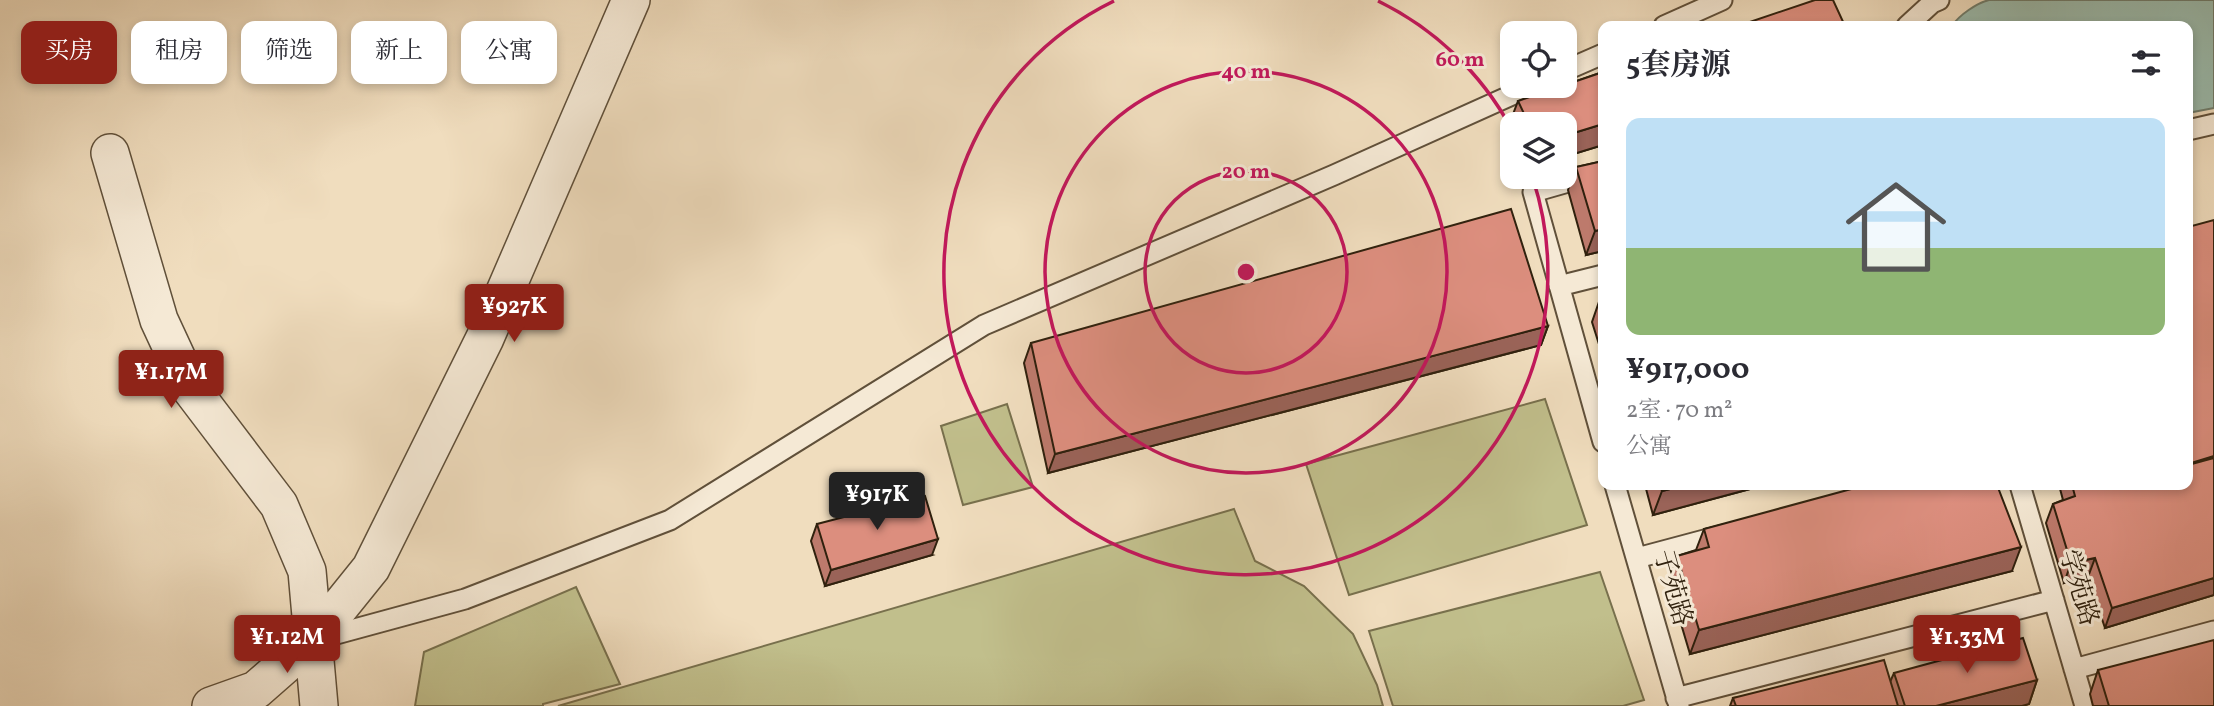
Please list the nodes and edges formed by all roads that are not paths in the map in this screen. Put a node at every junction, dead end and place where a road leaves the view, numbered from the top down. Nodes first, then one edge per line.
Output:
1 (631, 0) edge
2 (1722, 0) edge
3 (1939, 0) edge
4 (1675, 21) edge
5 (1912, 21) edge
6 (1598, 56) edge
7 (1577, 65) edge
8 (1505, 98) edge
9 (2214, 124) edge
10 (2193, 129) edge
11 (110, 153) dead end
12 (1598, 173) edge
13 (1598, 276) edge
14 (1559, 286) junction
15 (1598, 411) edge
16 (1616, 490) edge
17 (2021, 490) edge
18 (1744, 529) edge
19 (1636, 558) junction
20 (2054, 600) junction
21 (2214, 631) edge
22 (313, 640) junction
23 (2074, 668) junction
24 (1677, 702) edge
25 (211, 706) edge
26 (319, 706) edge
27 (2085, 706) edge

1 - 22 street
2 - 4 lane
3 - 5 lane
6 - 7 lane
8 - 22 lane
9 - 10 lane
11 - 22 street
12 - 14 lane
13 - 14 lane
14 - 15 lane
16 - 19 lane, 子苑路
17 - 20 lane, 学苑路
18 - 19 lane
19 - 24 lane, 子苑路
20 - 23 lane, 学苑路
20 - 24 lane
21 - 23 lane
22 - 25 street
22 - 26 street
23 - 27 lane, 学苑路

